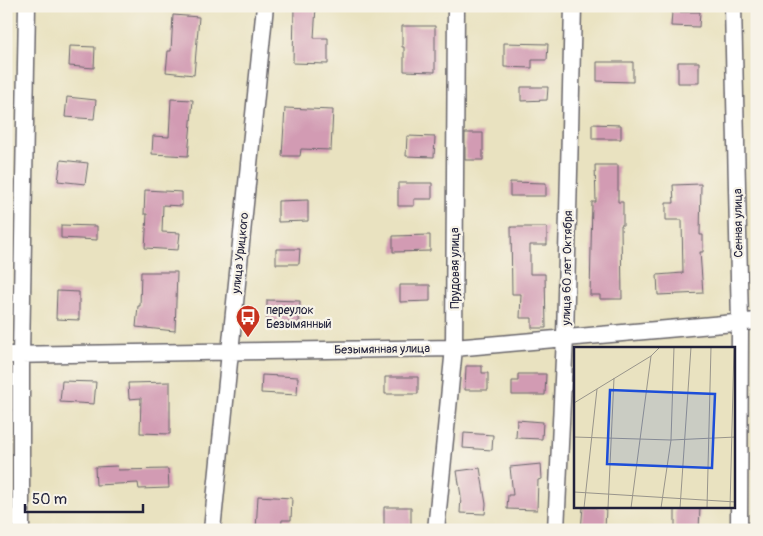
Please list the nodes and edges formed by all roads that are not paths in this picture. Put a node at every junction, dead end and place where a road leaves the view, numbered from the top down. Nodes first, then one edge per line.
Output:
1 (27, 6) edge
2 (265, 6) edge
3 (456, 6) edge
4 (572, 6) edge
5 (733, 6) edge
6 (749, 322) edge
7 (565, 337) junction
8 (454, 348) junction
9 (230, 351) junction
10 (14, 355) edge
11 (21, 530) edge
12 (212, 530) edge
13 (436, 530) edge
14 (556, 530) edge
15 (739, 530) edge

1 - 10 street
2 - 9 street, улица Урицкого
3 - 8 street, Прудовая улица
4 - 7 street, улица 60 лет Октября
5 - 6 street, Сенная улица
6 - 7 street, Безымянная улица
6 - 15 street, Сенная улица
7 - 8 street, Безымянная улица
7 - 14 street, улица 60 лет Октября
8 - 9 street, Безымянная улица
8 - 13 street, Прудовая улица
9 - 10 street, Безымянная улица
9 - 12 street, улица Урицкого
10 - 11 street

